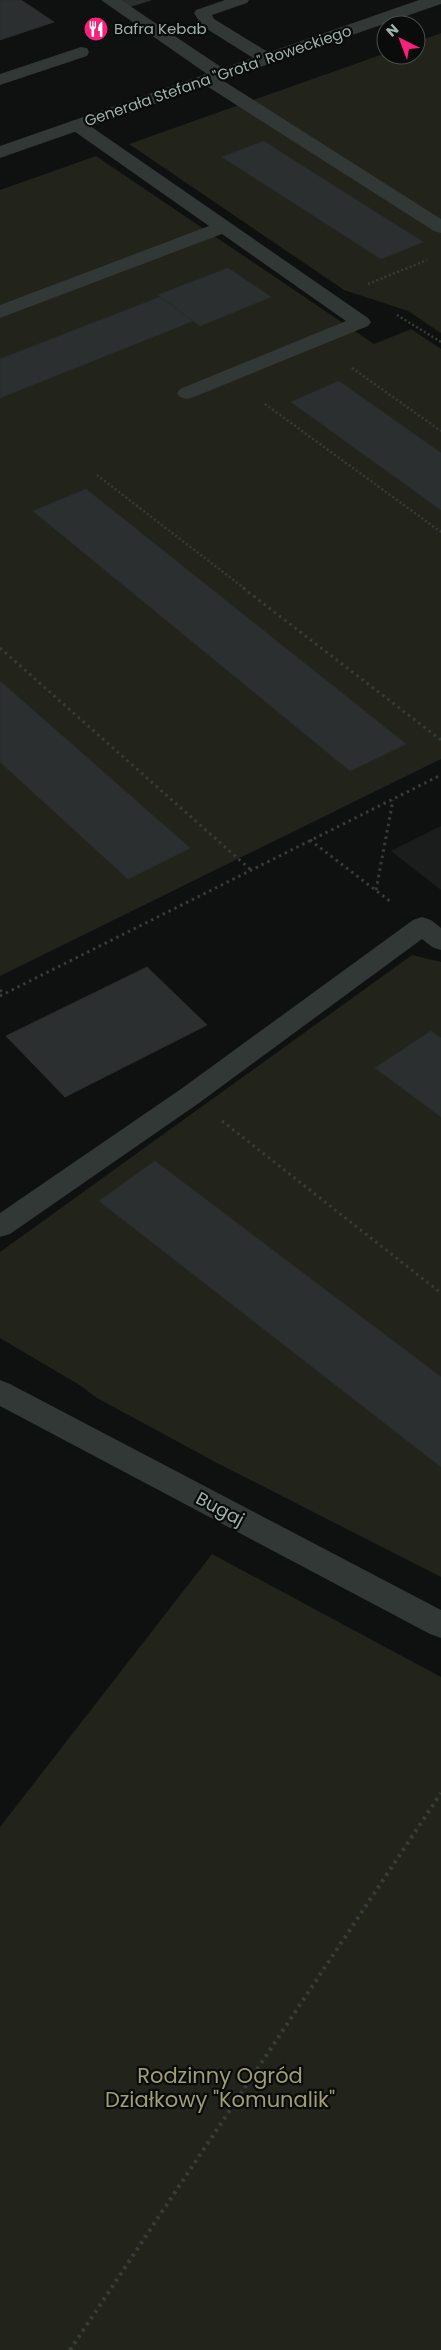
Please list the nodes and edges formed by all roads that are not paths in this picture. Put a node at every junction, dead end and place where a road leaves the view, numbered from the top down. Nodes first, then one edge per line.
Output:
1 (110, 0) edge
2 (242, 0) edge
3 (436, 0) edge
4 (82, 52) dead end
5 (267, 58) junction
6 (215, 77) junction
7 (0, 80) edge
8 (77, 125) junction
9 (0, 152) edge
10 (223, 227) junction
11 (441, 227) edge
12 (0, 312) edge
13 (187, 393) dead end
14 (432, 934) edge
15 (0, 1227) edge
16 (0, 1392) edge
17 (441, 1626) edge

1 - 6 street
2 - 5 lane
3 - 5 street, Generała Stefana "Grota" Roweckiego
4 - 7 lane
5 - 6 street, Generała Stefana "Grota" Roweckiego
6 - 8 street, Generała Stefana "Grota" Roweckiego
6 - 11 street
8 - 9 street, Generała Stefana "Grota" Roweckiego
8 - 10 street
10 - 12 street
10 - 13 street
14 - 15 street
16 - 17 street, Bugaj

